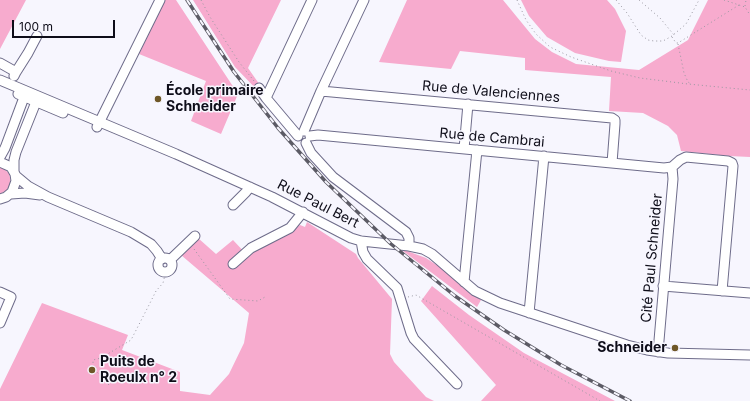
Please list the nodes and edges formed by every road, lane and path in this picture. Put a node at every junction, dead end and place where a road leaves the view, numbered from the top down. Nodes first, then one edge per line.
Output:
1 (160, 0) edge
2 (202, 0) edge
3 (312, 0) edge
4 (364, 0) edge
5 (517, 0) edge
6 (616, 0) edge
7 (639, 0) edge
8 (699, 0) edge
9 (724, 0) edge
10 (746, 0) edge
11 (740, 5) junction
12 (745, 7) junction
13 (750, 15) edge
14 (37, 36) dead end
15 (673, 36) junction
16 (678, 43) junction
17 (0, 63) edge
18 (16, 72) junction
19 (0, 80) edge
20 (692, 85) junction
21 (5, 87) edge
22 (259, 88) joint
23 (321, 90) junction
24 (750, 90) edge
25 (26, 94) junction
26 (266, 98) junction
27 (37, 99) junction
28 (468, 104) junction
29 (98, 125) junction
30 (304, 137) junction
31 (464, 149) junction
32 (477, 150) junction
33 (544, 156) junction
34 (0, 157) edge
35 (0, 162) edge
36 (612, 164) junction
37 (672, 167) junction
38 (15, 174) junction
39 (250, 187) junction
40 (48, 197) junction
41 (4, 198) edge
42 (233, 204) dead end
43 (303, 212) junction
44 (192, 239) joint
45 (361, 241) junction
46 (409, 246) junction
47 (166, 259) junction
48 (233, 264) dead end
49 (166, 271) joint
50 (464, 282) junction
51 (663, 286) junction
52 (722, 291) junction
53 (0, 292) edge
54 (750, 293) edge
55 (265, 297) dead end
56 (400, 298) junction
57 (529, 313) junction
58 (0, 322) edge
59 (658, 352) junction
60 (750, 355) edge
61 (457, 384) dead end
62 (109, 385) dead end
63 (600, 401) edge

1 - 29 street
2 - 22 path
3 - 26 street
4 - 23 street
5 - 20 path
6 - 15 path
7 - 15 path
8 - 15 path
9 - 11 path
10 - 12 path
11 - 12 path
11 - 16 path
12 - 13 path
14 - 18 street
15 - 16 path
16 - 20 path
17 - 18 street
18 - 21 street
19 - 21 street, Rue Paul Bert
20 - 24 path
21 - 25 street, Rue Paul Bert
22 - 26 street
23 - 28 street, Rue de Valenciennes
23 - 30 street
25 - 27 street, Rue Paul Bert
25 - 34 street
26 - 30 street
27 - 29 street, Rue Paul Bert
27 - 38 street
28 - 31 street
28 - 36 street, Rue de Valenciennes
29 - 39 street, Rue Paul Bert
30 - 31 street, Rue de Cambrai
30 - 46 street
31 - 32 street, Rue de Cambrai
32 - 33 street, Rue de Cambrai
32 - 50 street
33 - 36 street, Rue de Cambrai
33 - 57 street
35 - 38 street
36 - 37 street, Rue de Cambrai
37 - 51 street, Cité Paul Schneider
37 - 52 street
38 - 40 street
38 - 41 street
39 - 42 street
39 - 43 street, Rue Paul Bert
40 - 41 street
40 - 47 street
43 - 45 street, Rue Paul Bert
43 - 48 street
44 - 47 street
44 - 55 path
45 - 46 street, Rue Paul Bert
45 - 56 street
46 - 50 street, Rue Paul Bert
47 - 49 street
49 - 62 path
50 - 57 street, Rue Paul Bert
51 - 52 street
51 - 59 street, Cité Paul Schneider
52 - 54 street
53 - 58 street
56 - 61 street
56 - 63 path
57 - 59 street, Rue Paul Bert
59 - 60 street, Rue Paul Bert

